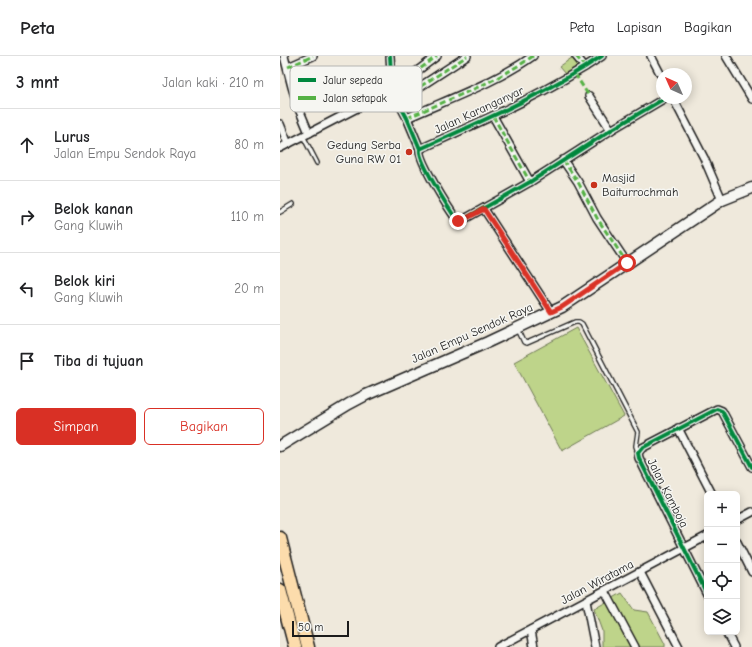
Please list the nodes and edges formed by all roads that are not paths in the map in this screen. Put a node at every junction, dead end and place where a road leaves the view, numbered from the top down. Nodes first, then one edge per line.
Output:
1 (284, 56) edge
2 (313, 56) edge
3 (390, 56) edge
4 (437, 56) edge
5 (467, 56) edge
6 (533, 56) edge
7 (576, 56) edge
8 (602, 56) edge
9 (651, 56) edge
10 (726, 56) edge
11 (290, 66) edge
12 (391, 66) edge
13 (288, 67) joint
14 (422, 67) edge
15 (585, 67) junction
16 (657, 68) edge
17 (290, 77) edge
18 (422, 85) edge
19 (589, 96) dead end
20 (752, 99) edge
21 (656, 103) edge
22 (676, 104) edge
23 (422, 111) edge
24 (300, 112) edge
25 (350, 112) edge
26 (404, 112) edge
27 (421, 112) edge
28 (493, 116) junction
29 (407, 118) junction
30 (280, 124) edge
31 (611, 130) junction
32 (306, 135) junction
33 (288, 144) junction
34 (280, 148) edge
35 (420, 149) junction
36 (563, 160) junction
37 (317, 163) dead end
38 (530, 182) junction
39 (752, 188) edge
40 (722, 200) junction
41 (293, 204) dead end
42 (484, 209) junction
43 (280, 212) edge
44 (627, 263) junction
45 (551, 312) junction
46 (517, 328) junction
47 (678, 428) junction
48 (280, 446) edge
49 (638, 453) junction
50 (752, 467) edge
51 (710, 491) edge
52 (752, 512) edge
53 (740, 518) edge
54 (280, 538) edge
55 (704, 538) edge
56 (684, 548) junction
57 (740, 548) edge
58 (640, 572) junction
59 (752, 572) edge
60 (704, 588) edge
61 (280, 590) edge
62 (605, 591) junction
63 (586, 601) junction
64 (531, 630) junction
65 (728, 635) edge
66 (295, 647) edge
67 (308, 647) edge
68 (498, 647) edge
69 (534, 647) edge
70 (595, 647) edge
71 (635, 647) edge
72 (679, 647) edge
73 (734, 647) edge

1 - 13 street
2 - 11 street
3 - 12 street
4 - 14 street
5 - 18 street
6 - 23 street
7 - 15 street
8 - 15 street, Jalan Karanganyar
9 - 16 street
10 - 20 street
13 - 17 street
15 - 28 street, Jalan Karanganyar
19 - 31 street
21 - 31 street
22 - 40 street
24 - 32 street
25 - 32 street
26 - 29 street
27 - 29 street
28 - 35 street, Jalan Karanganyar
28 - 38 street, Jalan Karanganyar
29 - 35 street
30 - 33 street
31 - 36 street
32 - 33 street
32 - 37 lane
33 - 34 street
35 - 42 street
36 - 38 street
36 - 44 street
38 - 42 street
39 - 40 main road, Jalan Empu Sendok Raya
40 - 44 main road, Jalan Empu Sendok Raya
41 - 43 lane
42 - 45 street
44 - 45 main road, Jalan Empu Sendok Raya
45 - 46 main road, Jalan Empu Sendok Raya
46 - 48 main road, Jalan Empu Sendok Raya
46 - 49 lane
47 - 49 street, Jalan Kamboja
47 - 50 street, Jalan Kamboja
47 - 51 street
49 - 56 street, Jalan Kamboja
52 - 53 street
54 - 67 highway
55 - 56 street, Jalan Wiratama
56 - 58 street, Jalan Wiratama
56 - 60 street, Jalan Kamboja
57 - 59 street
58 - 62 street, Jalan Wiratama
58 - 72 street
61 - 66 highway
62 - 63 street, Jalan Wiratama
62 - 71 street
63 - 64 street, Jalan Wiratama
63 - 70 street
64 - 68 street, Jalan Wiratama
64 - 69 street
65 - 73 street

